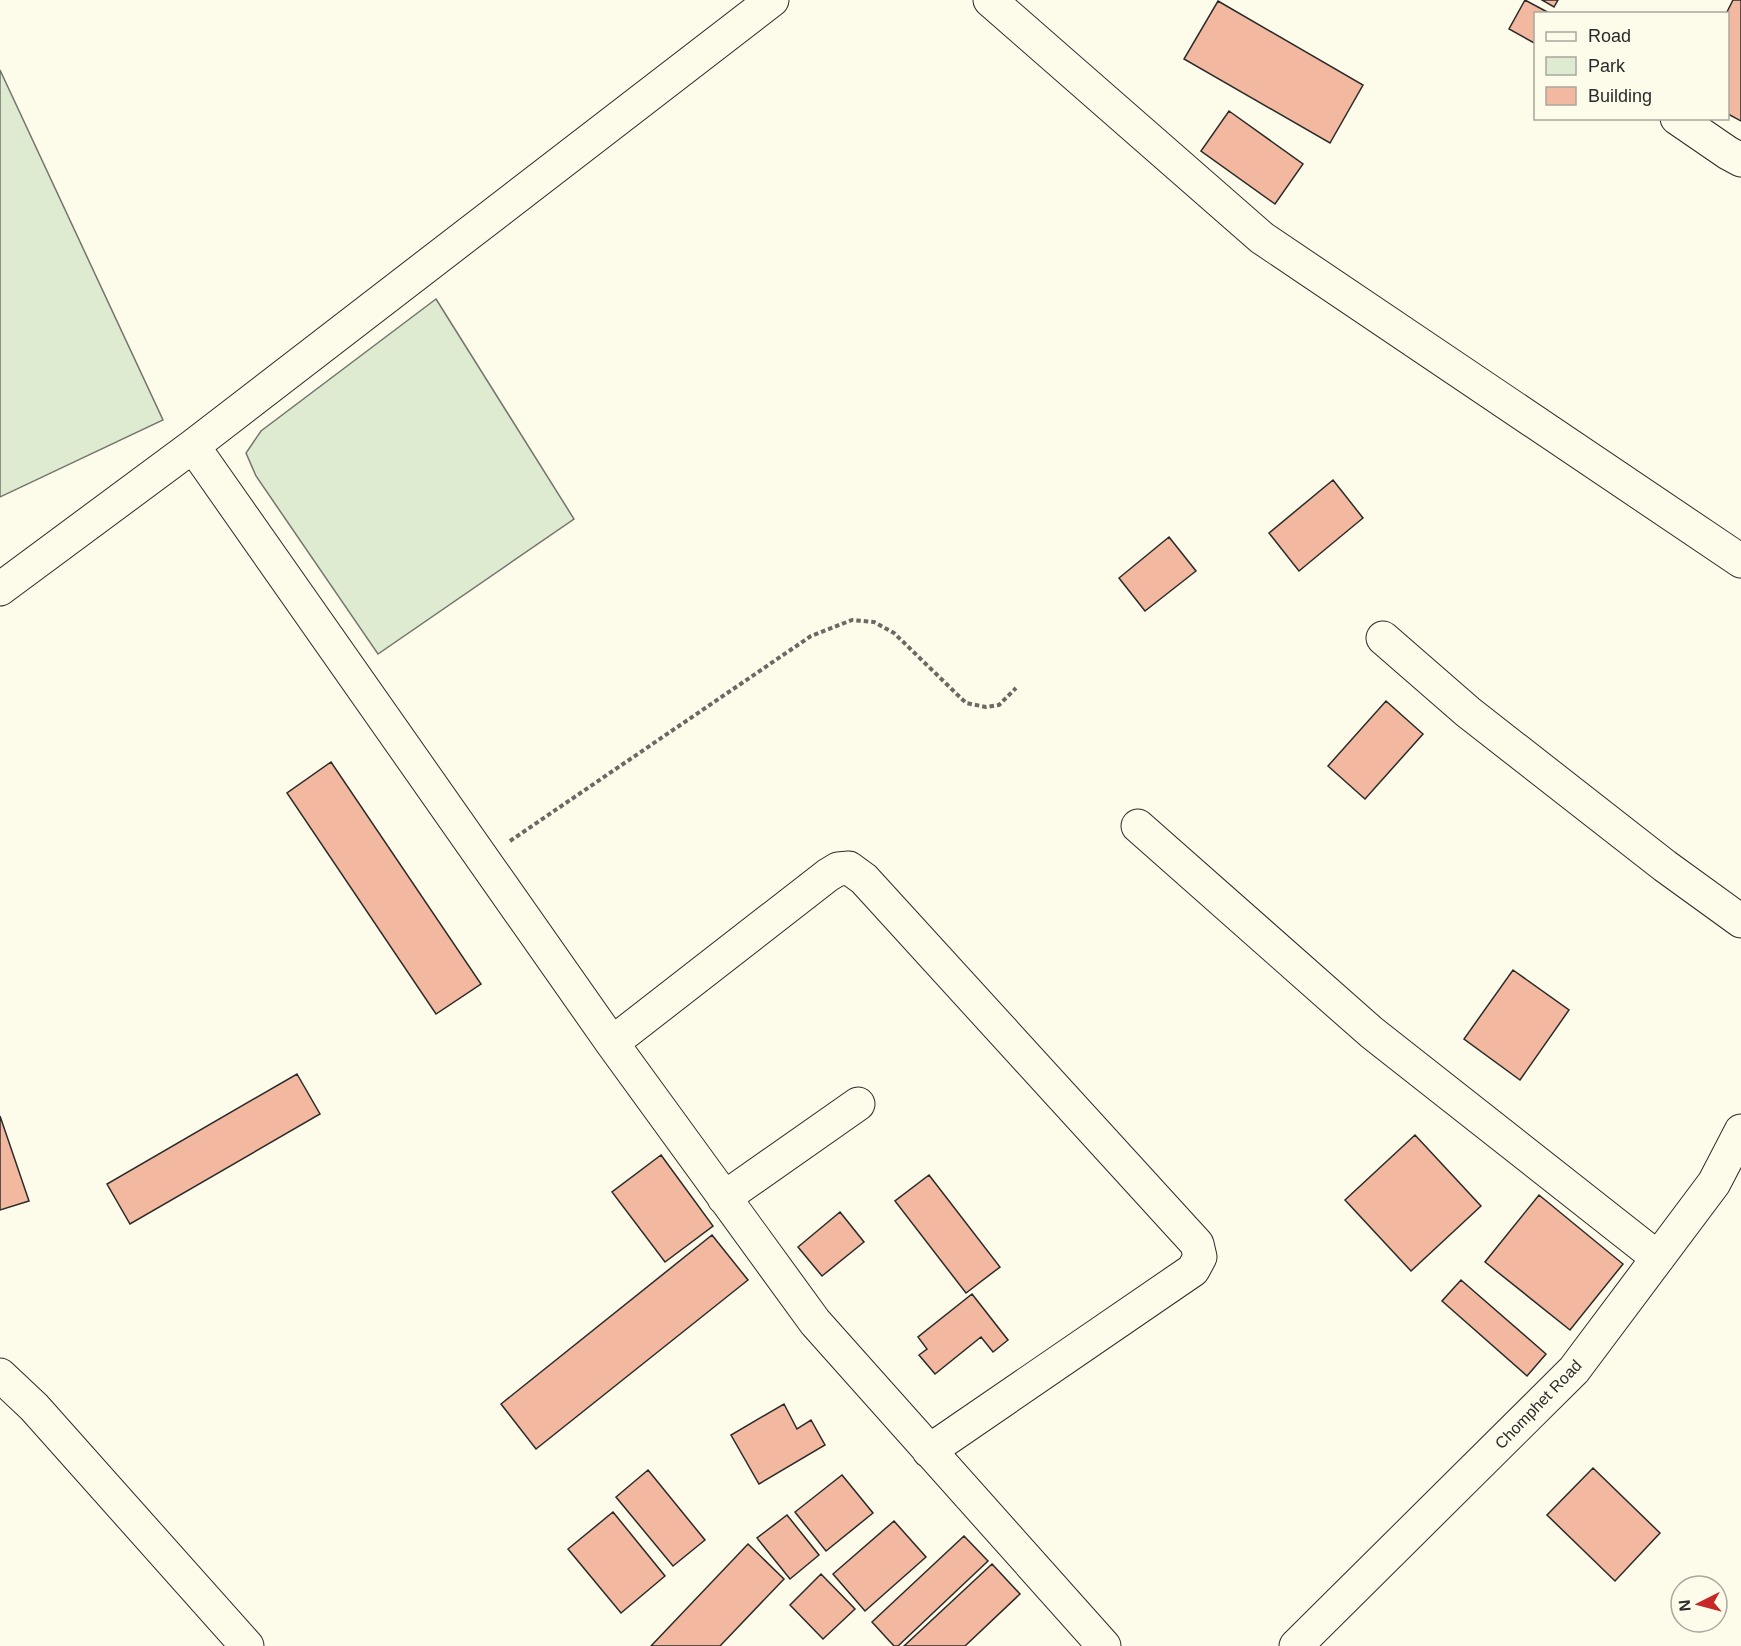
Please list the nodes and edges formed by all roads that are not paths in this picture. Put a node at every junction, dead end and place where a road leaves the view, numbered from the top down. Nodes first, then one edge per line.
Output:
1 (772, 0) edge
2 (990, 0) edge
3 (1680, 120) edge
4 (1741, 160) edge
5 (193, 446) junction
6 (1741, 561) edge
7 (0, 589) edge
8 (1383, 638) dead end
9 (1138, 826) dead end
10 (1741, 921) edge
11 (612, 1043) junction
12 (858, 1104) dead end
13 (1741, 1131) edge
14 (724, 1198) junction
15 (1658, 1258) junction
16 (0, 1375) edge
17 (929, 1451) junction
18 (247, 1646) edge
19 (1104, 1646) edge
20 (1296, 1646) edge

1 - 5 street
2 - 6 street
3 - 4 street
5 - 7 street
5 - 11 street
8 - 10 street
9 - 15 street
11 - 14 street
11 - 17 street
12 - 14 street
13 - 15 street, Chomphet Road
14 - 17 street
15 - 20 street, Chomphet Road
16 - 18 street
17 - 19 street

